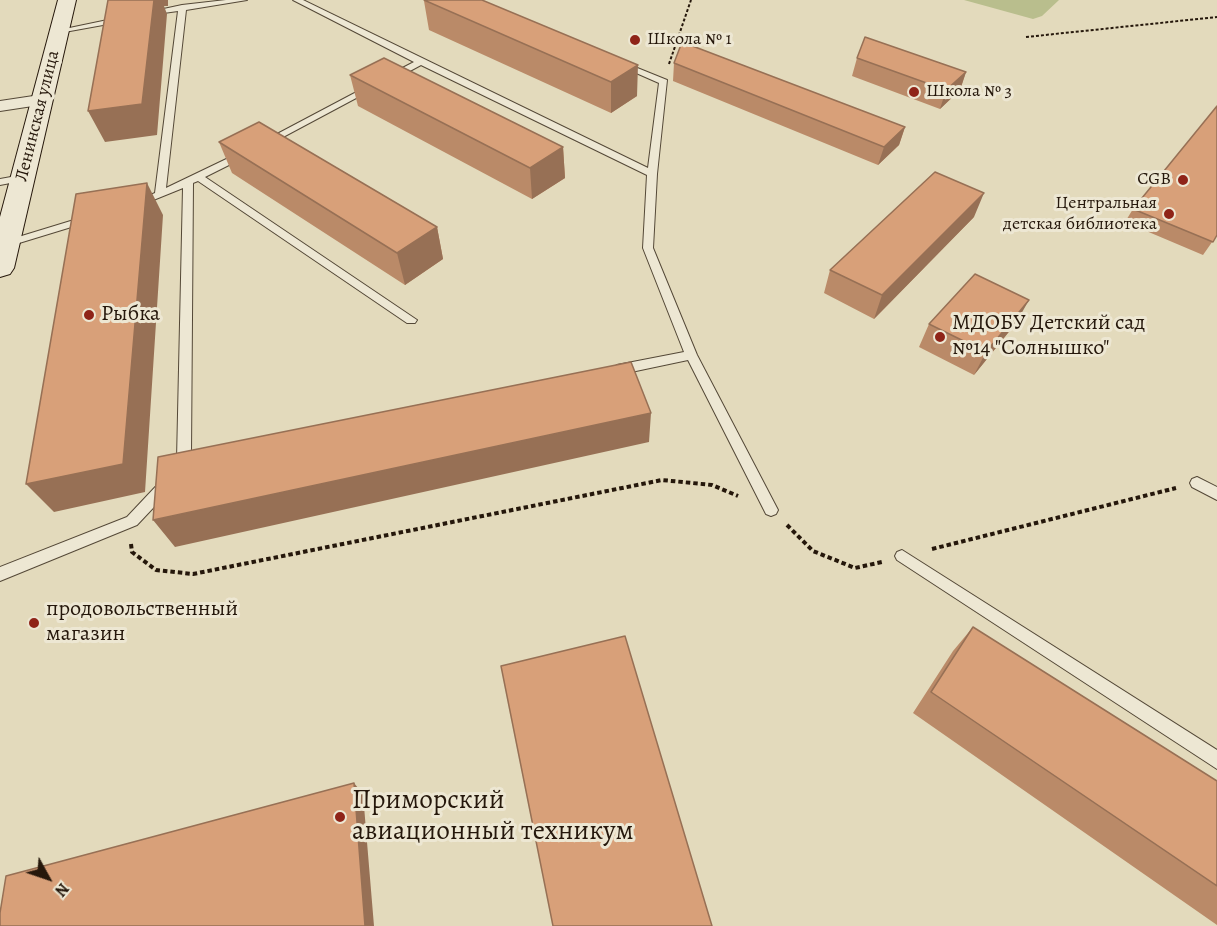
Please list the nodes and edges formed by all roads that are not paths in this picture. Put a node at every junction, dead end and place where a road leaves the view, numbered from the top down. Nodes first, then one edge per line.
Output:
1 (67, 0) edge
2 (243, 0) edge
3 (297, 0) edge
4 (182, 7) junction
5 (59, 31) junction
6 (609, 59) edge
7 (421, 62) junction
8 (40, 100) junction
9 (0, 106) edge
10 (262, 144) edge
11 (252, 150) edge
12 (652, 174) junction
13 (11, 180) edge
14 (194, 180) junction
15 (160, 195) junction
16 (127, 206) edge
17 (94, 216) edge
18 (6, 244) junction
19 (0, 268) edge
20 (411, 320) dead end
21 (691, 355) junction
22 (598, 374) edge
23 (207, 455) edge
24 (178, 468) junction
25 (1197, 483) road end
26 (1217, 494) edge
27 (771, 510) road end
28 (903, 556) road end
29 (0, 574) edge
30 (1217, 760) edge

1 - 5 main road, Ленинская улица
2 - 4 lane
3 - 7 lane
4 - 5 lane
4 - 15 lane
5 - 8 main road, Ленинская улица
6 - 12 lane
7 - 10 lane
7 - 12 lane
8 - 9 street
8 - 13 main road, Ленинская улица
11 - 14 lane
12 - 21 lane
13 - 18 main road, Ленинская улица
14 - 15 lane
14 - 20 lane
14 - 24 lane
15 - 16 lane
17 - 18 lane
18 - 19 main road, Ленинская улица
21 - 22 lane
21 - 27 lane
23 - 24 lane
24 - 29 lane
25 - 26 lane
28 - 30 lane

